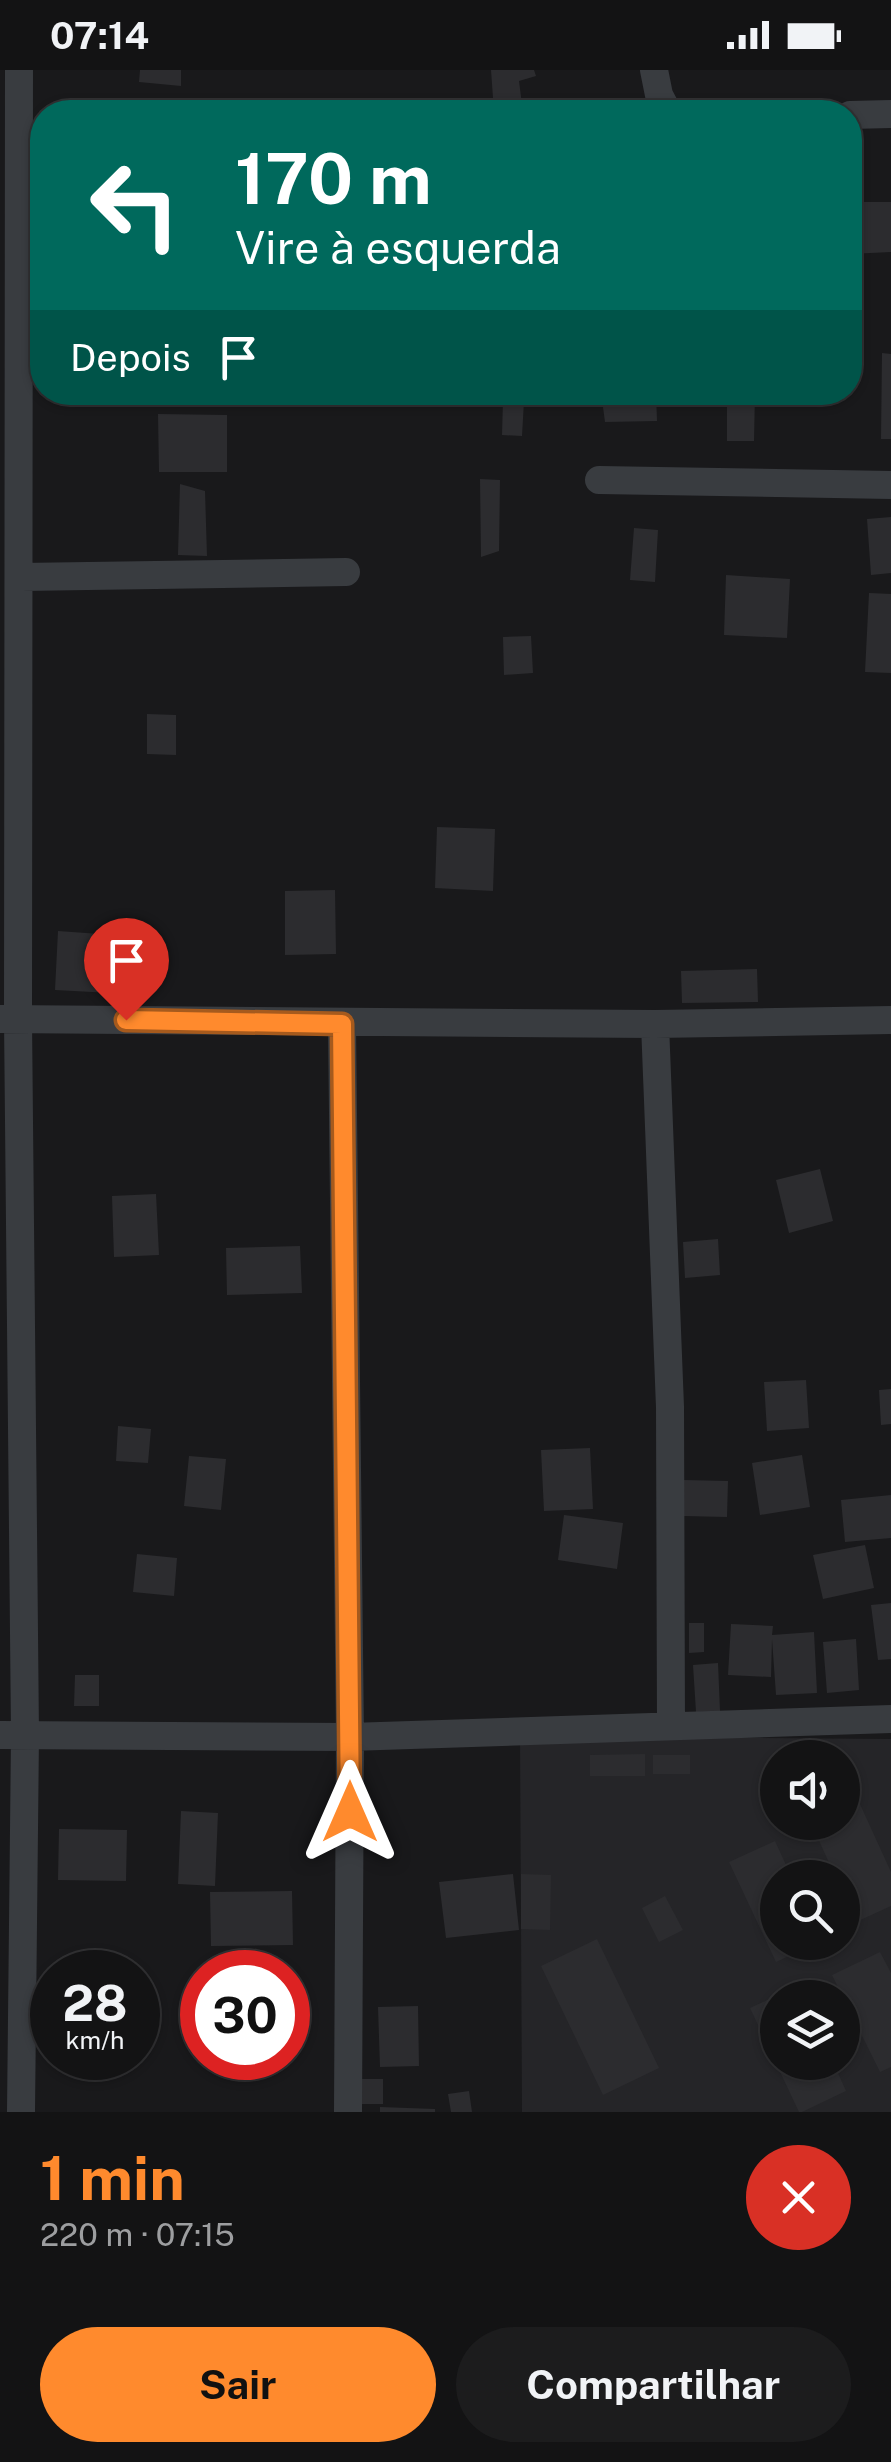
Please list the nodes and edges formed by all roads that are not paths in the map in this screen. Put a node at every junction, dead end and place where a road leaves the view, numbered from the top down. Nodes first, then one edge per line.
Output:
1 (19, 70) edge
2 (654, 70) edge
3 (661, 100) edge
4 (891, 114) edge
5 (862, 115) edge
6 (20, 140) edge
7 (599, 480) dead end
8 (891, 485) edge
9 (14, 566) edge
10 (346, 572) dead end
11 (9, 1019) edge
12 (891, 1020) edge
13 (342, 1024) junction
14 (656, 1024) junction
15 (891, 1719) edge
16 (671, 1726) junction
17 (13, 1735) edge
18 (350, 1737) junction
19 (21, 2112) edge
20 (348, 2112) edge

1 - 6 street
2 - 3 street
4 - 5 street
6 - 9 street
7 - 8 street
9 - 10 street
9 - 11 street
11 - 13 street
11 - 17 street
12 - 14 street
13 - 14 street
13 - 18 street
14 - 16 street
15 - 16 street
16 - 18 street
17 - 18 street
17 - 19 street
18 - 20 street

